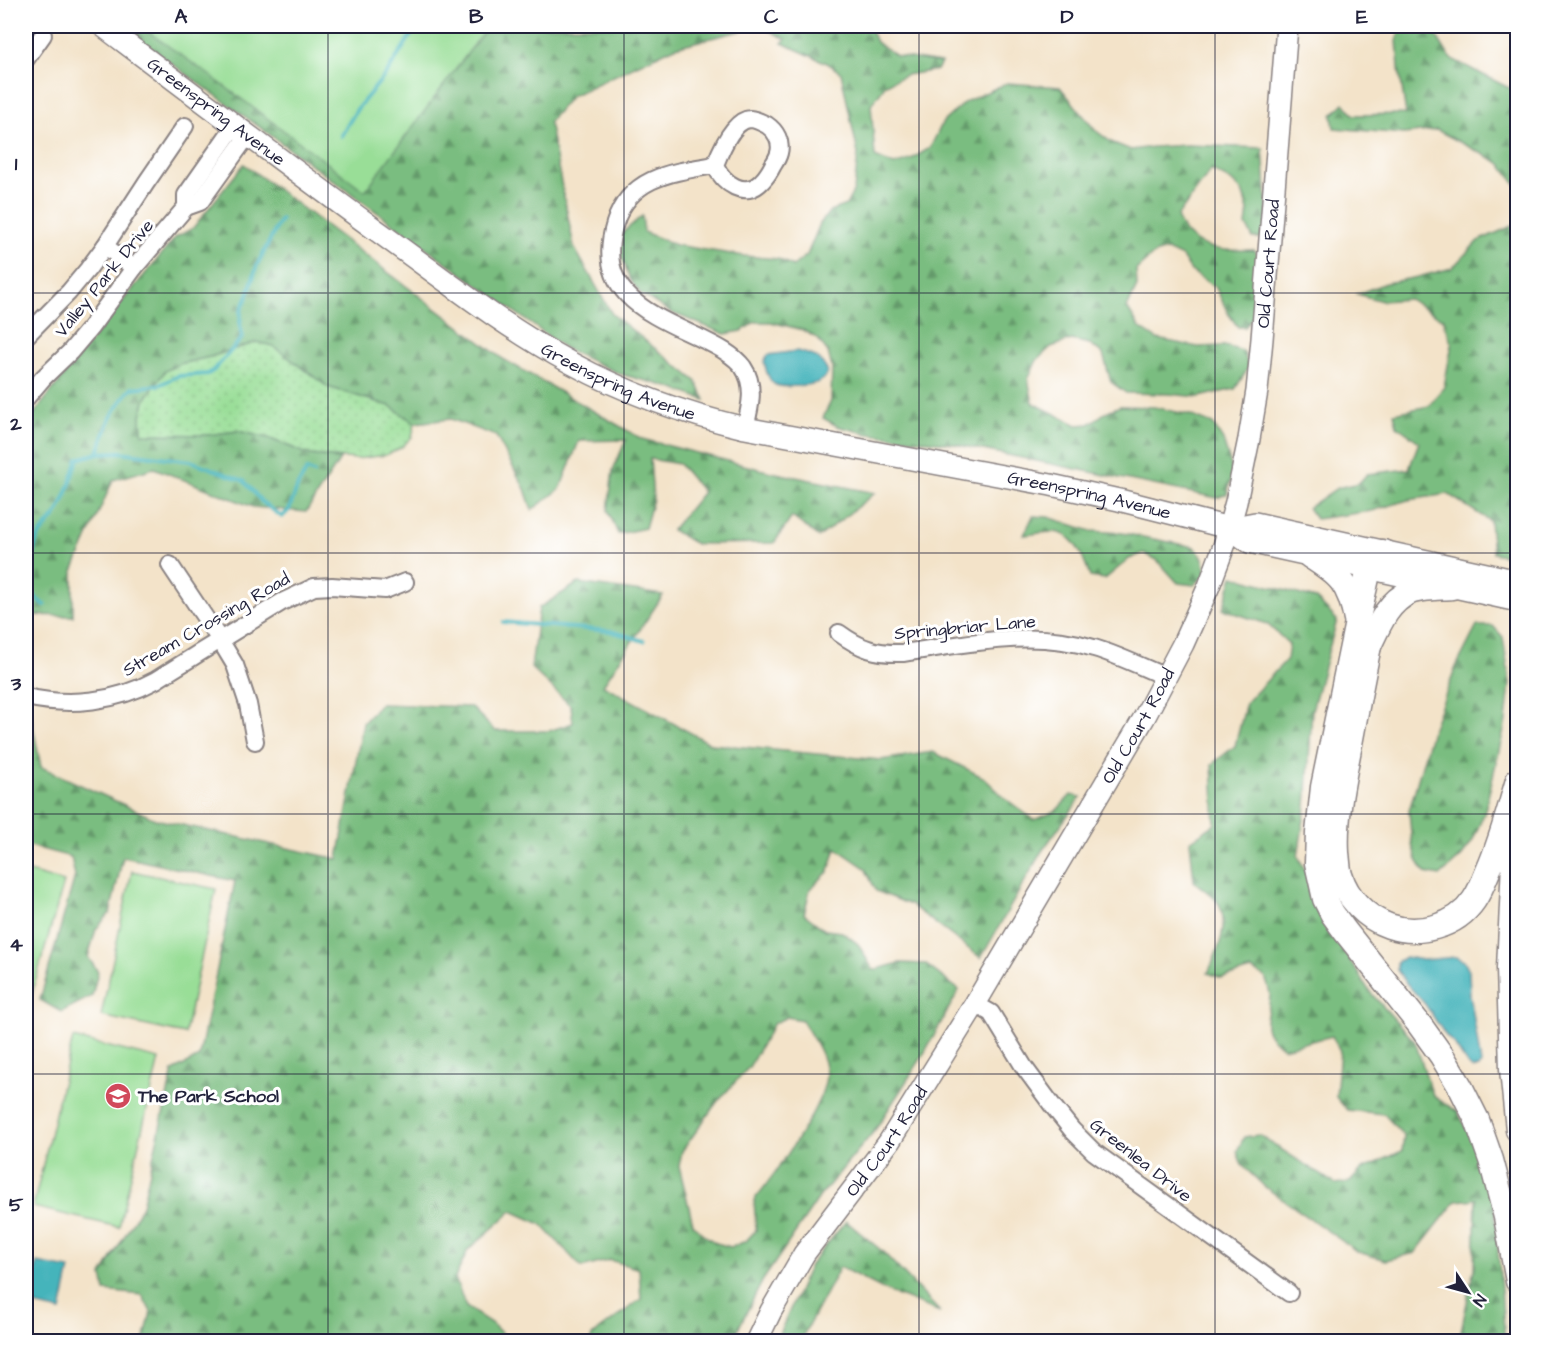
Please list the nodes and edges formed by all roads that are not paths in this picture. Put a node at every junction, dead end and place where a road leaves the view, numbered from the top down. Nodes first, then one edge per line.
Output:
1 (103, 26) edge
2 (1287, 26) edge
3 (43, 35) dead end
4 (26, 59) edge
5 (185, 126) dead end
6 (241, 130) junction
7 (715, 165) dead end
8 (105, 246) junction
9 (134, 268) junction
10 (26, 336) edge
11 (26, 398) edge
12 (745, 428) junction
13 (1229, 528) junction
14 (1310, 556) junction
15 (1379, 564) junction
16 (170, 566) dead end
17 (1518, 581) edge
18 (405, 582) dead end
19 (1452, 587) junction
20 (1518, 601) edge
21 (1357, 622) junction
22 (839, 633) dead end
23 (220, 639) junction
24 (1368, 648) junction
25 (1166, 677) junction
26 (26, 697) edge
27 (255, 741) dead end
28 (1518, 780) edge
29 (1518, 826) edge
30 (975, 1004) junction
31 (1518, 1130) edge
32 (1518, 1281) edge
33 (1289, 1293) dead end
34 (756, 1341) edge

1 - 6 main road, Greenspring Avenue
2 - 13 main road, Old Court Road
3 - 4 street
5 - 8 street
6 - 9 street, Valley Park Drive
6 - 12 main road, Greenspring Avenue
7 - 12 street
8 - 9 street
8 - 10 street
9 - 11 street, Valley Park Drive
12 - 13 main road, Greenspring Avenue
13 - 14 main road, Greenspring Avenue
13 - 15 main road, Greenspring Avenue
13 - 25 main road, Old Court Road
14 - 15 main road, Greenspring Avenue
14 - 21 highway
15 - 17 main road, Greenspring Avenue
15 - 19 main road, Greenspring Avenue
15 - 21 highway
15 - 24 highway
16 - 23 street
18 - 23 street, Stream Crossing Road
19 - 20 main road, Greenspring Avenue
19 - 24 highway
21 - 32 highway
22 - 25 street, Springbriar Lane
23 - 26 street, Stream Crossing Road
23 - 27 street
24 - 28 highway
25 - 30 main road, Old Court Road
29 - 31 highway
30 - 33 street, Greenlea Drive
30 - 34 main road, Old Court Road

